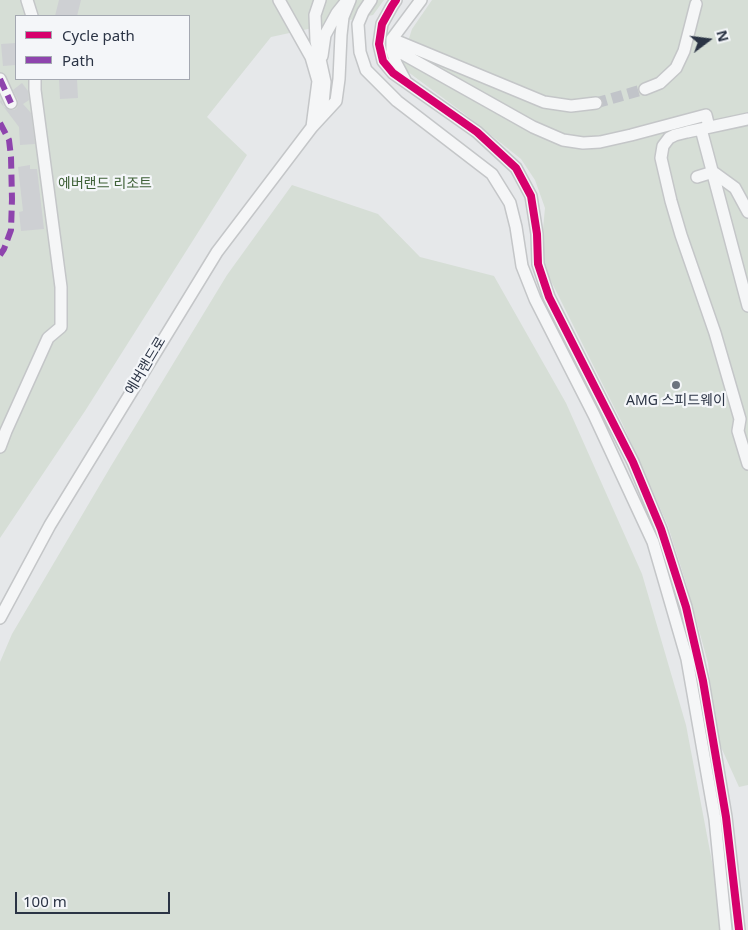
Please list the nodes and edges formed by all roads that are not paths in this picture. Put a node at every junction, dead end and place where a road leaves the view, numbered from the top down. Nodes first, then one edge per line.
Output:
1 (28, 0) edge
2 (279, 0) edge
3 (320, 0) edge
4 (349, 0) edge
5 (371, 0) edge
6 (396, 0) edge
7 (421, 0) edge
8 (696, 4) dead end
9 (32, 15) edge
10 (392, 39) junction
11 (321, 62) junction
12 (0, 79) edge
13 (35, 80) edge
14 (318, 81) junction
15 (406, 81) junction
16 (645, 89) tunnel mouth
17 (11, 103) dead end
18 (596, 103) tunnel mouth
19 (748, 119) edge
20 (312, 127) junction
21 (705, 128) junction
22 (713, 172) junction
23 (697, 177) dead end
24 (748, 212) edge
25 (748, 306) edge
26 (0, 447) edge
27 (748, 464) edge
28 (0, 618) edge
29 (726, 930) edge
30 (739, 930) edge

1 - 9 street
2 - 14 street
3 - 11 street
4 - 11 street
4 - 20 street
5 - 29 street
6 - 15 street
7 - 10 street
8 - 16 street
10 - 15 street
10 - 18 street
10 - 21 street
11 - 14 street
11 - 20 street
12 - 17 street
13 - 26 street
14 - 20 street
15 - 30 street
19 - 21 street
20 - 28 street, 에버랜드로
21 - 22 street
21 - 27 street
22 - 23 street
22 - 24 street
22 - 25 street

